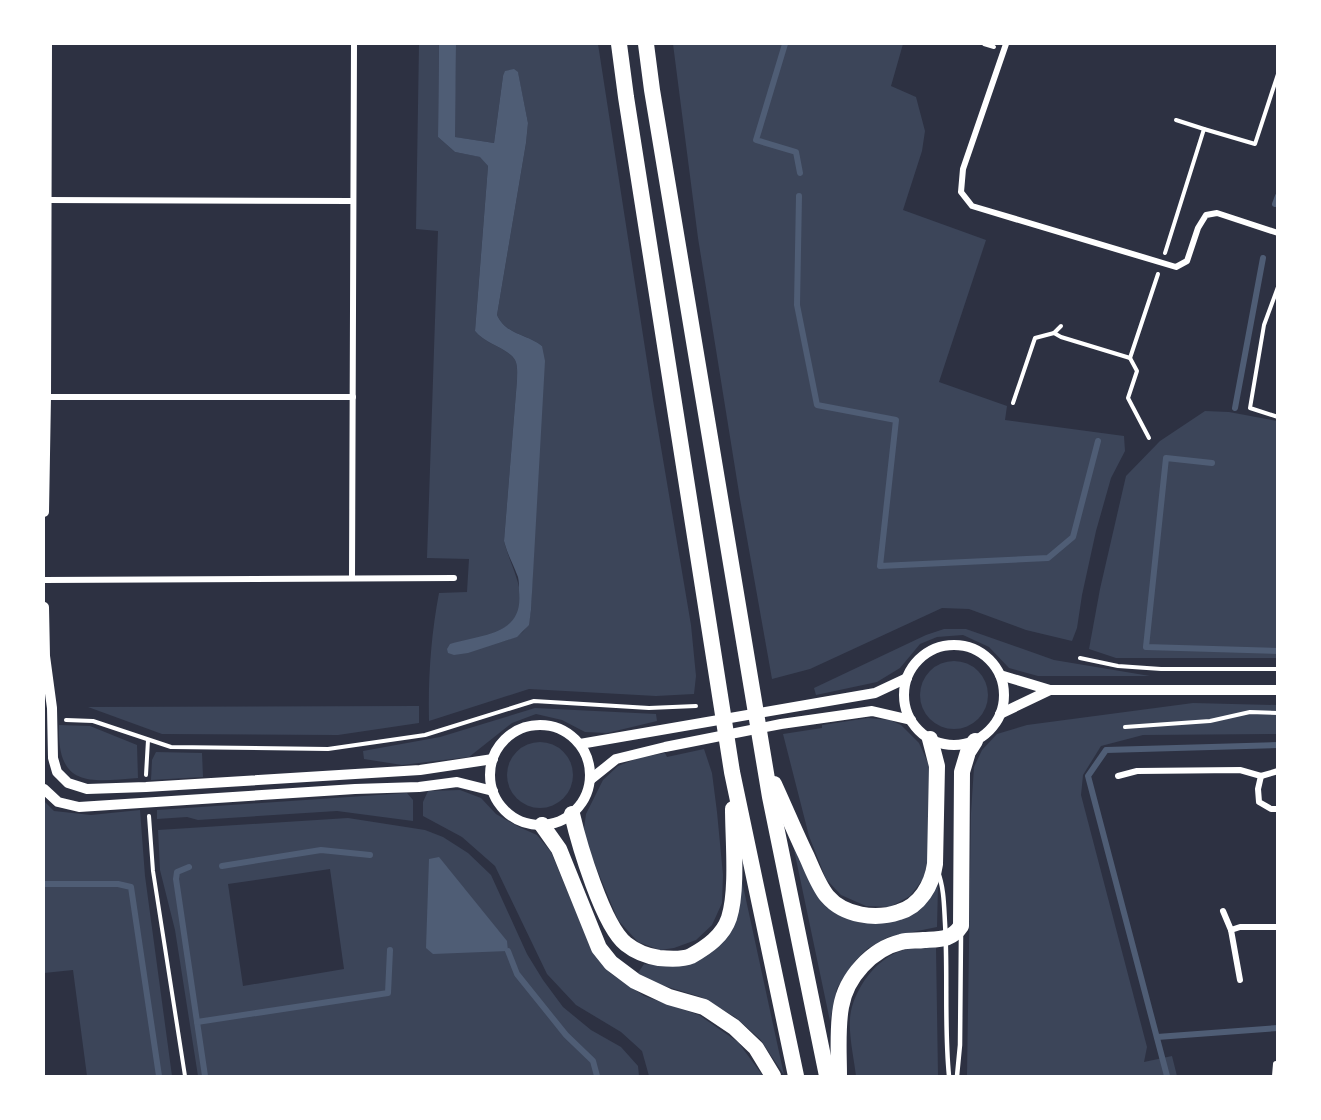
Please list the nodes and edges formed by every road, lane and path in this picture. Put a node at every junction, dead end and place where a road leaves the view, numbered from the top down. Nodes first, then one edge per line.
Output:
1 (47, 44) edge
2 (354, 44) edge
3 (619, 44) edge
4 (646, 44) edge
5 (1006, 44) edge
6 (1278, 74) edge
7 (1176, 120) dead end
8 (1204, 129) junction
9 (45, 200) junction
10 (353, 201) junction
11 (1278, 232) edge
12 (1161, 262) junction
13 (1278, 287) edge
14 (1060, 326) dead end
15 (1054, 333) junction
16 (1130, 358) junction
17 (46, 397) junction
18 (353, 397) junction
19 (1013, 403) dead end
20 (1278, 417) edge
21 (1149, 438) dead end
22 (44, 512) edge
23 (352, 578) junction
24 (454, 578) dead end
25 (44, 580) edge
26 (44, 607) edge
27 (1080, 658) dead end
28 (44, 660) edge
29 (1278, 669) edge
30 (1000, 675) junction
31 (907, 678) junction
32 (1050, 690) junction
33 (1278, 690) edge
34 (696, 706) dead end
35 (1278, 713) edge
36 (1000, 714) junction
37 (52, 719) junction
38 (911, 720) junction
39 (1125, 727) dead end
40 (930, 739) junction
41 (148, 740) junction
42 (975, 741) junction
43 (580, 744) junction
44 (493, 759) junction
45 (764, 762) junction
46 (1278, 771) edge
47 (732, 772) junction
48 (1118, 776) dead end
49 (1261, 776) junction
50 (591, 779) junction
51 (146, 787) junction
52 (44, 789) edge
53 (493, 791) junction
54 (148, 803) junction
55 (1278, 809) edge
56 (572, 814) junction
57 (542, 825) junction
58 (935, 864) junction
59 (1223, 911) dead end
60 (961, 926) junction
61 (1278, 927) edge
62 (1231, 930) junction
63 (946, 939) junction
64 (1240, 980) dead end
65 (1278, 1064) edge
66 (185, 1077) edge
67 (773, 1077) edge
68 (796, 1077) edge
69 (827, 1077) edge
70 (839, 1077) edge
71 (949, 1077) edge
72 (957, 1077) edge
73 (1275, 1077) edge

1 - 9 street
2 - 10 street
3 - 47 highway
4 - 45 highway
5 - 12 street
6 - 8 path
7 - 8 path
8 - 12 path
9 - 10 street
9 - 17 street
10 - 18 street
11 - 12 street
12 - 16 path
13 - 20 path
14 - 15 path
15 - 16 path
15 - 19 path
16 - 21 path
17 - 18 street
17 - 22 street
18 - 23 street
23 - 24 street
23 - 25 street
26 - 28 street
27 - 29 path
28 - 37 street
30 - 31 street
30 - 32 street
30 - 36 street
31 - 38 street
31 - 43 street
32 - 33 street
32 - 36 street
34 - 41 path
35 - 39 path
36 - 42 street
37 - 41 path
37 - 51 street
38 - 40 street
38 - 50 street
40 - 42 street
40 - 58 highway
41 - 51 path
42 - 60 highway
43 - 44 street
43 - 50 street
44 - 51 street
44 - 53 street
45 - 58 highway
45 - 69 highway
46 - 49 street
47 - 56 highway
47 - 68 highway
48 - 49 street
49 - 55 street
50 - 56 street
52 - 54 street
53 - 54 street
53 - 57 street
54 - 66 path
56 - 57 street
57 - 67 highway
58 - 63 lane
59 - 62 street
60 - 63 highway
60 - 72 lane
61 - 62 street
62 - 64 street
63 - 70 highway
63 - 71 lane
65 - 73 street

